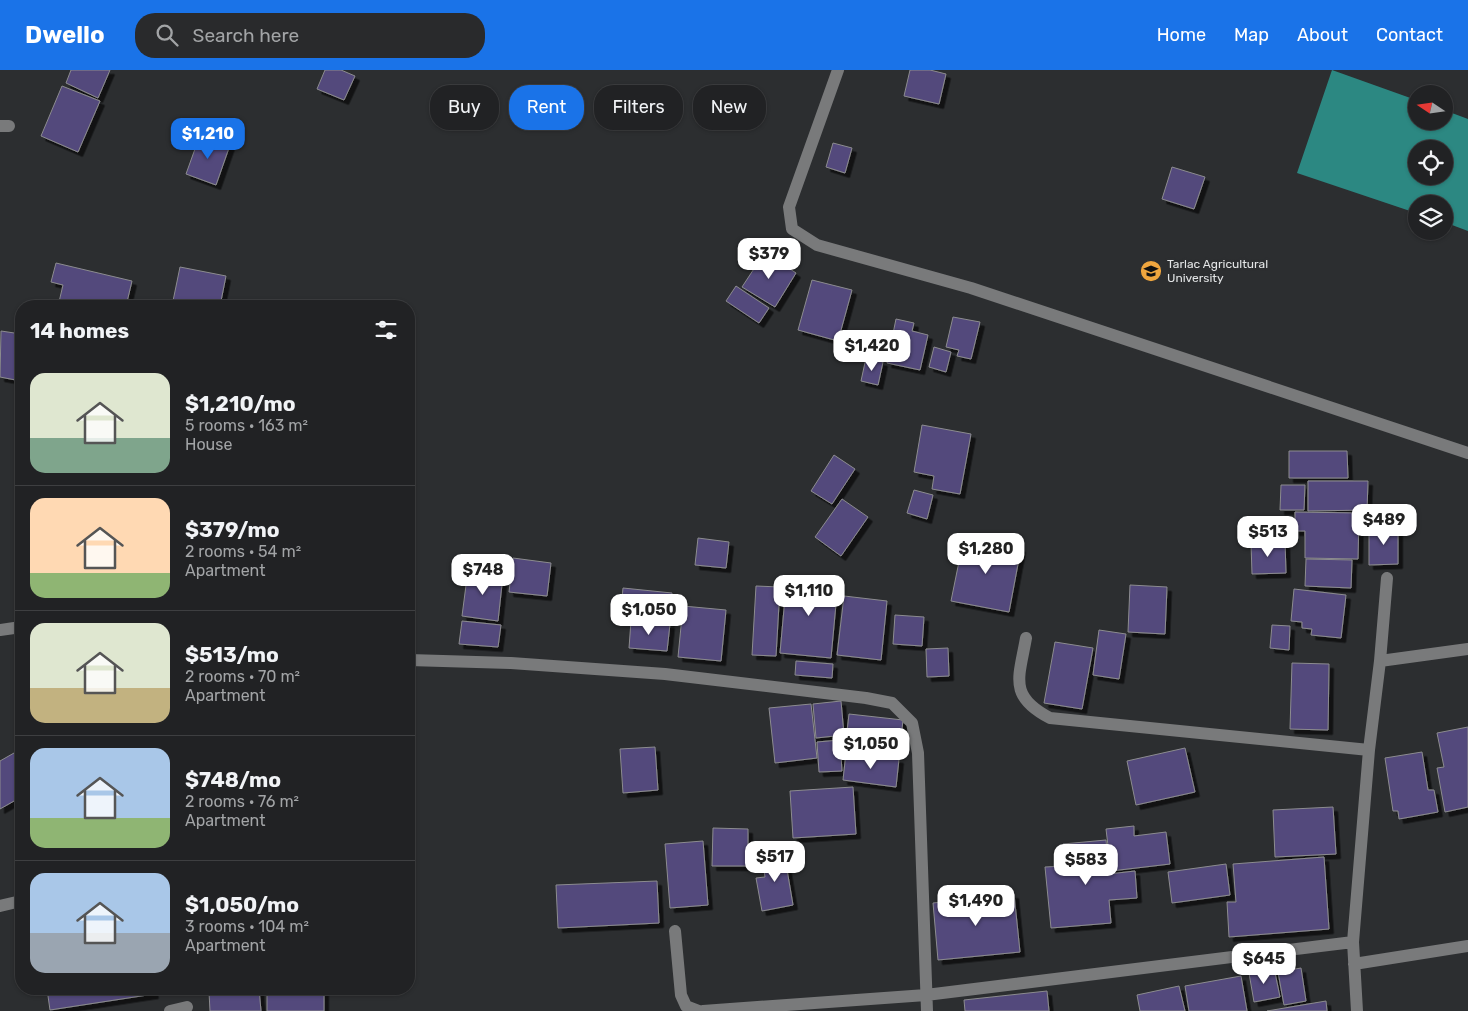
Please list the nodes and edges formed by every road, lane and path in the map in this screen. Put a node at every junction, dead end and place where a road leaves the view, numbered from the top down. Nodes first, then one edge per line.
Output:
1 (838, 70) edge
2 (1468, 453) edge
3 (1387, 578) dead end
4 (15, 629) edge
5 (0, 630) edge
6 (1026, 638) dead end
7 (1468, 649) edge
8 (415, 660) edge
9 (1380, 661) junction
10 (1369, 750) junction
11 (15, 902) edge
12 (0, 906) edge
13 (675, 931) dead end
14 (1353, 942) junction
15 (1468, 946) edge
16 (1354, 964) junction
17 (926, 995) junction
18 (187, 1008) dead end
19 (170, 1011) edge
20 (701, 1011) edge
21 (927, 1011) edge
22 (1357, 1011) edge

1 - 2 street
3 - 9 street
4 - 5 street
6 - 10 street
7 - 9 street
8 - 17 street
9 - 10 street
10 - 14 street
11 - 12 street
13 - 20 street
14 - 16 street
14 - 17 street
15 - 16 street
16 - 22 street
17 - 20 street
17 - 21 street
18 - 19 street

